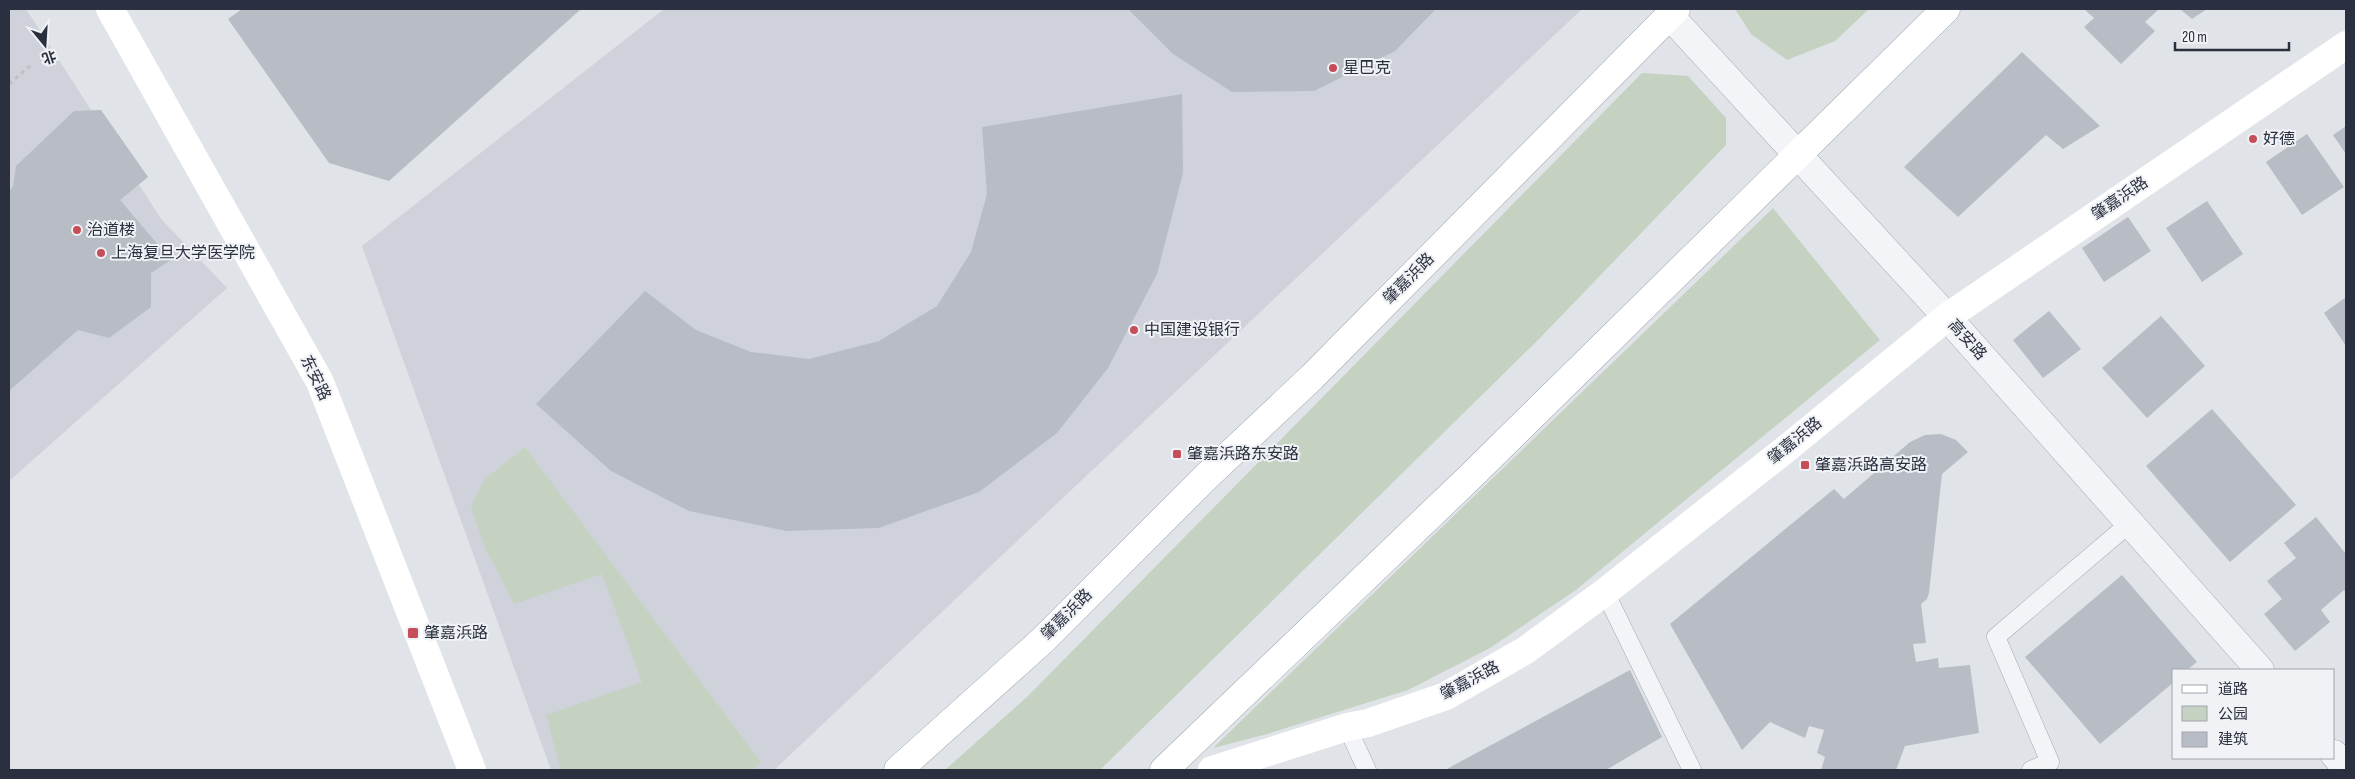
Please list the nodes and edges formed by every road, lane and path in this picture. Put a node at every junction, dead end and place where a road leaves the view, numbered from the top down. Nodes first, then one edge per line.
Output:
1 (110, 9) edge
2 (1946, 9) edge
3 (1673, 12) edge
4 (2346, 45) edge
5 (31, 65) dead end
6 (9, 84) edge
7 (1800, 155) junction
8 (1947, 317) junction
9 (2130, 524) junction
10 (1605, 592) junction
11 (2259, 669) edge
12 (1347, 727) junction
13 (2335, 755) edge
14 (2346, 768) edge
15 (472, 770) edge
16 (898, 770) edge
17 (1164, 770) edge
18 (1212, 770) edge
19 (1367, 770) edge
20 (1692, 770) edge
21 (2031, 770) edge

1 - 15 street, 东安路
2 - 7 street
3 - 7 street, 高安路
3 - 16 street, 肇嘉浜路
4 - 8 street, 肇嘉浜路
5 - 6 path
7 - 8 street, 高安路
7 - 17 street
8 - 9 street, 高安路
8 - 10 street, 肇嘉浜路
9 - 11 street, 高安路
9 - 21 lane
10 - 12 street, 肇嘉浜路
10 - 20 lane
12 - 18 street, 肇嘉浜路
12 - 19 lane
13 - 14 street

